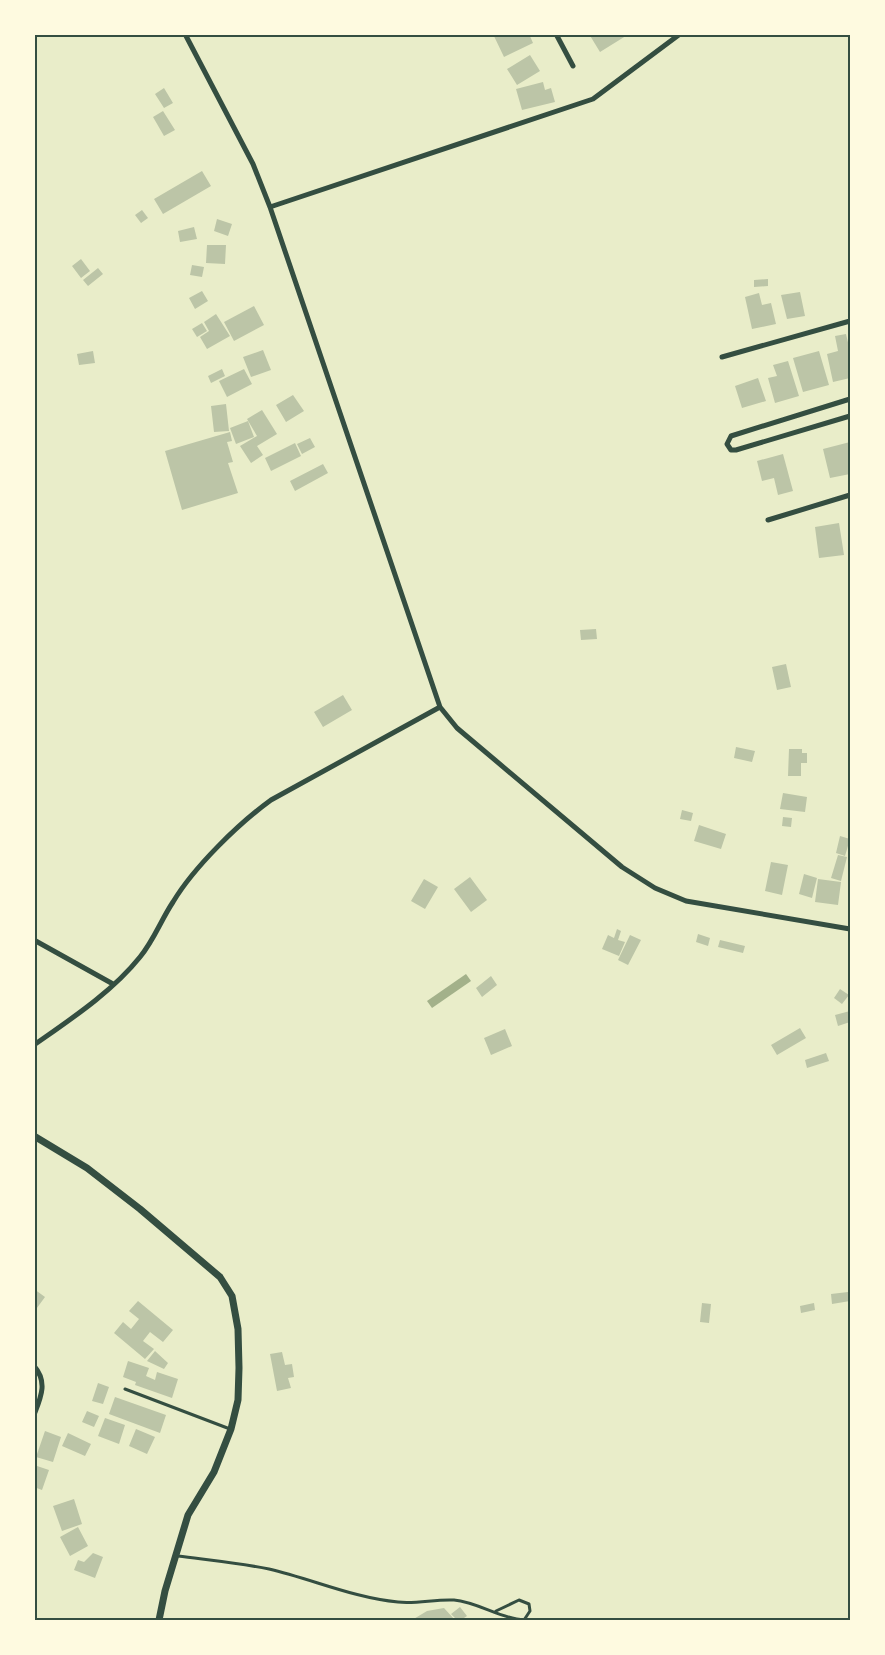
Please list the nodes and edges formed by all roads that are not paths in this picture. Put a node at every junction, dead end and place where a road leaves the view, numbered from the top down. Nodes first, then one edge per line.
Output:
1 (185, 34) edge
2 (556, 34) edge
3 (681, 34) edge
4 (573, 66) dead end
5 (270, 207) junction
6 (850, 321) edge
7 (722, 357) dead end
8 (850, 399) edge
9 (850, 416) edge
10 (850, 495) edge
11 (768, 520) dead end
12 (440, 707) junction
13 (850, 929) edge
14 (34, 940) edge
15 (113, 984) junction
16 (34, 1045) edge
17 (34, 1136) edge
18 (34, 1366) edge
19 (125, 1389) dead end
20 (34, 1415) edge
21 (231, 1429) junction
22 (176, 1556) junction
23 (496, 1611) junction
24 (159, 1620) edge

1 - 5 street
2 - 4 street
3 - 5 street
5 - 12 street
6 - 7 street
8 - 9 street
10 - 11 street
12 - 13 street
12 - 15 street
14 - 15 street
15 - 16 street
17 - 21 street
18 - 20 street
19 - 21 lane
21 - 22 street
22 - 23 lane
22 - 24 street
23 - 23 lane

